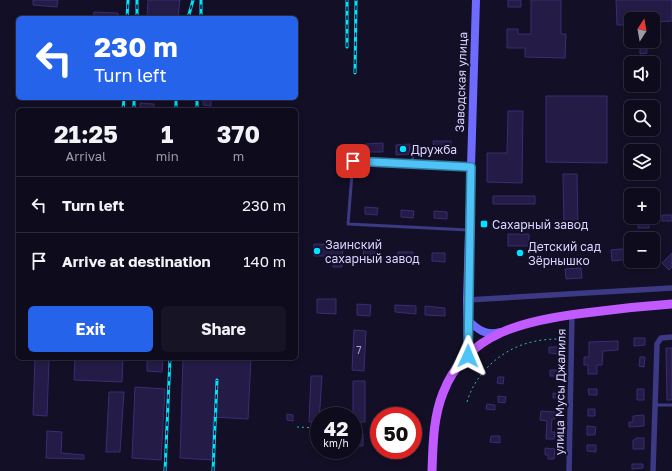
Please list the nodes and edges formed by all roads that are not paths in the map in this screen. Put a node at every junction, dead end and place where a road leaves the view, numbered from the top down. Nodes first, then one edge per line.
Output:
1 (476, 0) edge
2 (412, 147) dead end
3 (413, 164) junction
4 (471, 167) junction
5 (469, 230) junction
6 (672, 288) edge
7 (467, 300) junction
8 (672, 304) edge
9 (572, 314) junction
10 (468, 320) junction
11 (500, 332) junction
12 (672, 337) edge
13 (468, 356) junction
14 (672, 404) edge
15 (655, 405) junction
16 (432, 471) edge
17 (570, 471) edge
18 (653, 471) edge

1 - 4 main road, Заводская улица
2 - 3 lane
3 - 4 lane
3 - 5 lane
4 - 5 main road, Заводская улица
5 - 7 main road, Заводская улица
6 - 7 street
7 - 10 main road, Заводская улица
8 - 9 main road
9 - 11 main road
9 - 17 street, улица Мусы Джалиля
10 - 11 main road
10 - 13 main road, Заводская улица
11 - 13 main road
12 - 15 street
13 - 16 main road
14 - 15 lane
15 - 18 street

